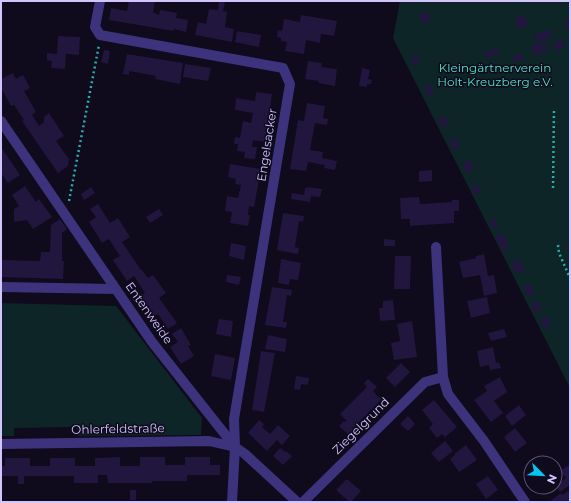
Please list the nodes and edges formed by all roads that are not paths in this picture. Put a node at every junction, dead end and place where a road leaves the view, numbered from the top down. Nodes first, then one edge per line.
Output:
1 (100, 1) edge
2 (1, 121) edge
3 (436, 247) dead end
4 (1, 287) edge
5 (115, 289) junction
6 (442, 377) junction
7 (1, 444) edge
8 (235, 447) junction
9 (232, 502) edge
10 (297, 502) edge
11 (303, 502) edge
12 (525, 502) edge

1 - 8 street, Engelsacker
2 - 5 street, Entenweide
3 - 6 street
4 - 5 street
5 - 8 street, Entenweide
6 - 11 street, Ziegelgrund
6 - 12 street
7 - 8 street, Ohlerfeldstraße
8 - 9 street
8 - 10 street, Entenweide

